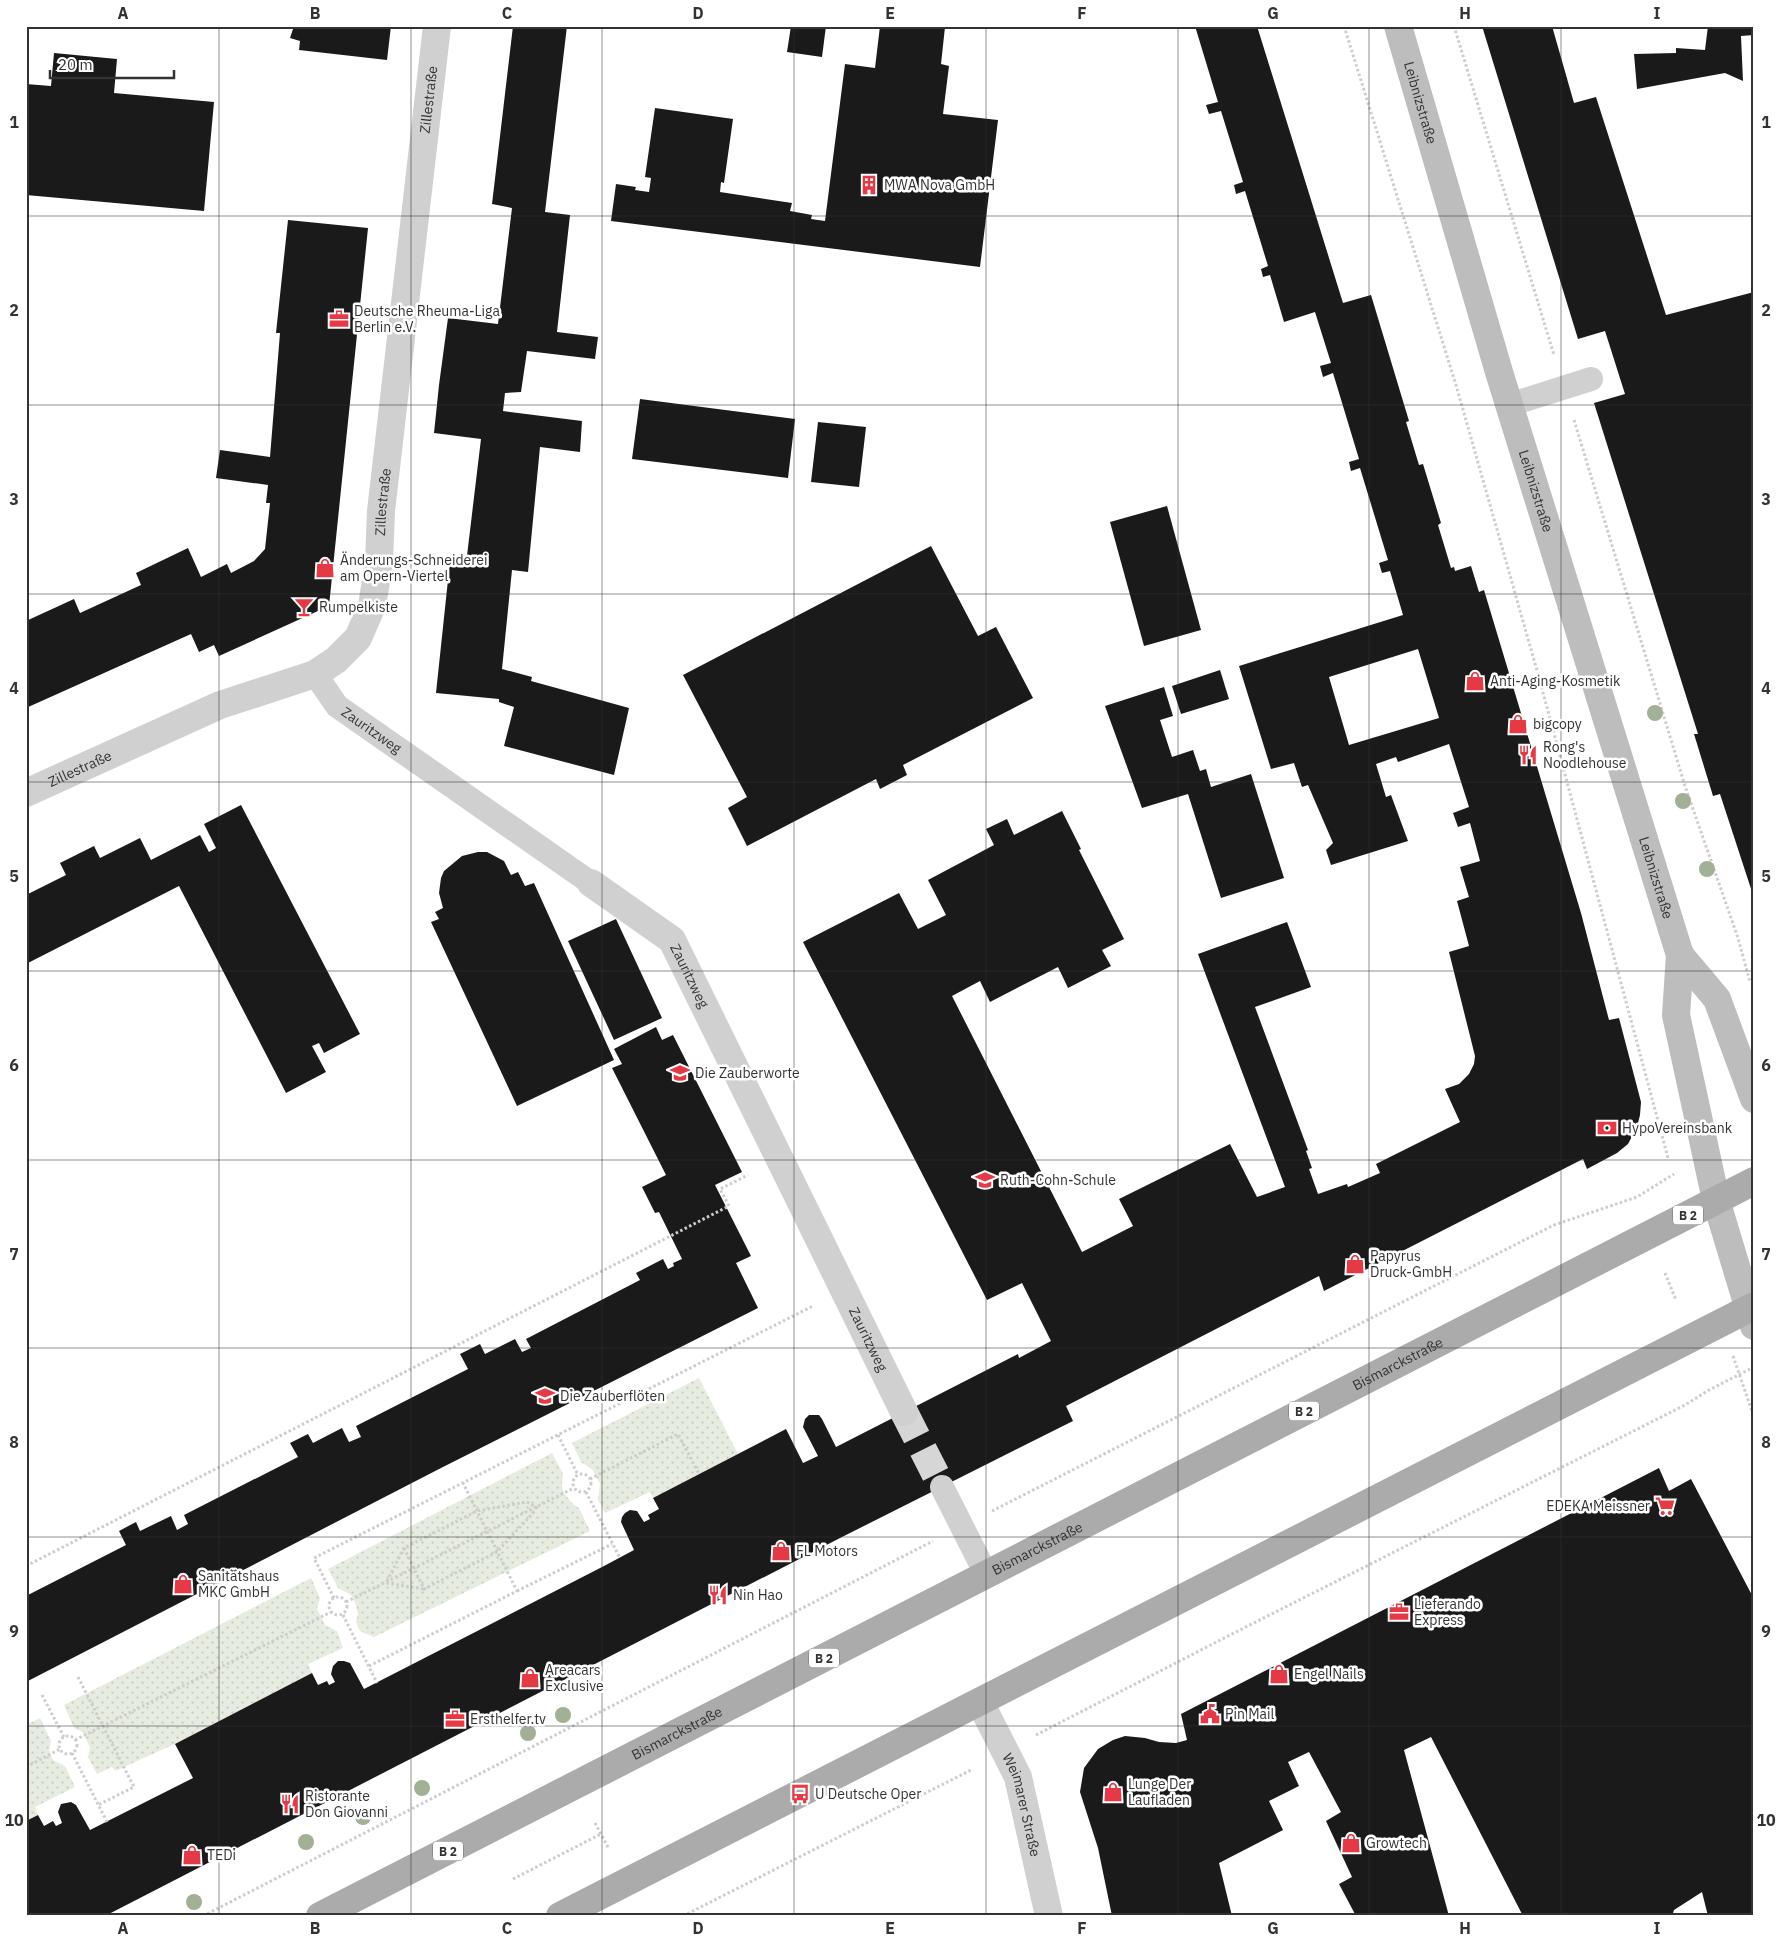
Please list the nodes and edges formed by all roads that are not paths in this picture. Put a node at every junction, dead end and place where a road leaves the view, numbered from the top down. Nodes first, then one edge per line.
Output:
1 (437, 26) edge
2 (1398, 26) edge
3 (1590, 379) dead end
4 (1509, 405) junction
5 (315, 674) junction
6 (26, 793) edge
7 (591, 883) joint
8 (1680, 955) junction
9 (1754, 1099) edge
10 (1754, 1181) edge
11 (1716, 1200) junction
12 (1752, 1314) edge
13 (904, 1412) tunnel mouth
14 (942, 1487) tunnel mouth
15 (986, 1574) junction
16 (980, 1702) junction
17 (320, 1916) edge
18 (560, 1916) edge
19 (1049, 1916) edge

1 - 5 street, Zillestraße
2 - 4 street, Leibnizstraße
3 - 4 lane
4 - 8 street, Leibnizstraße
5 - 6 street, Zillestraße
5 - 7 lane, Zauritzweg
7 - 13 street, Zauritzweg
8 - 9 street, Leibnizstraße
8 - 11 street, Leibnizstraße
10 - 11 main road, Bismarckstraße / B 2
11 - 12 street, Leibnizstraße
11 - 15 main road, Bismarckstraße / B 2
12 - 16 main road
14 - 15 lane
15 - 17 main road, Bismarckstraße / B 2
16 - 18 main road
16 - 19 street, Weimarer Straße

